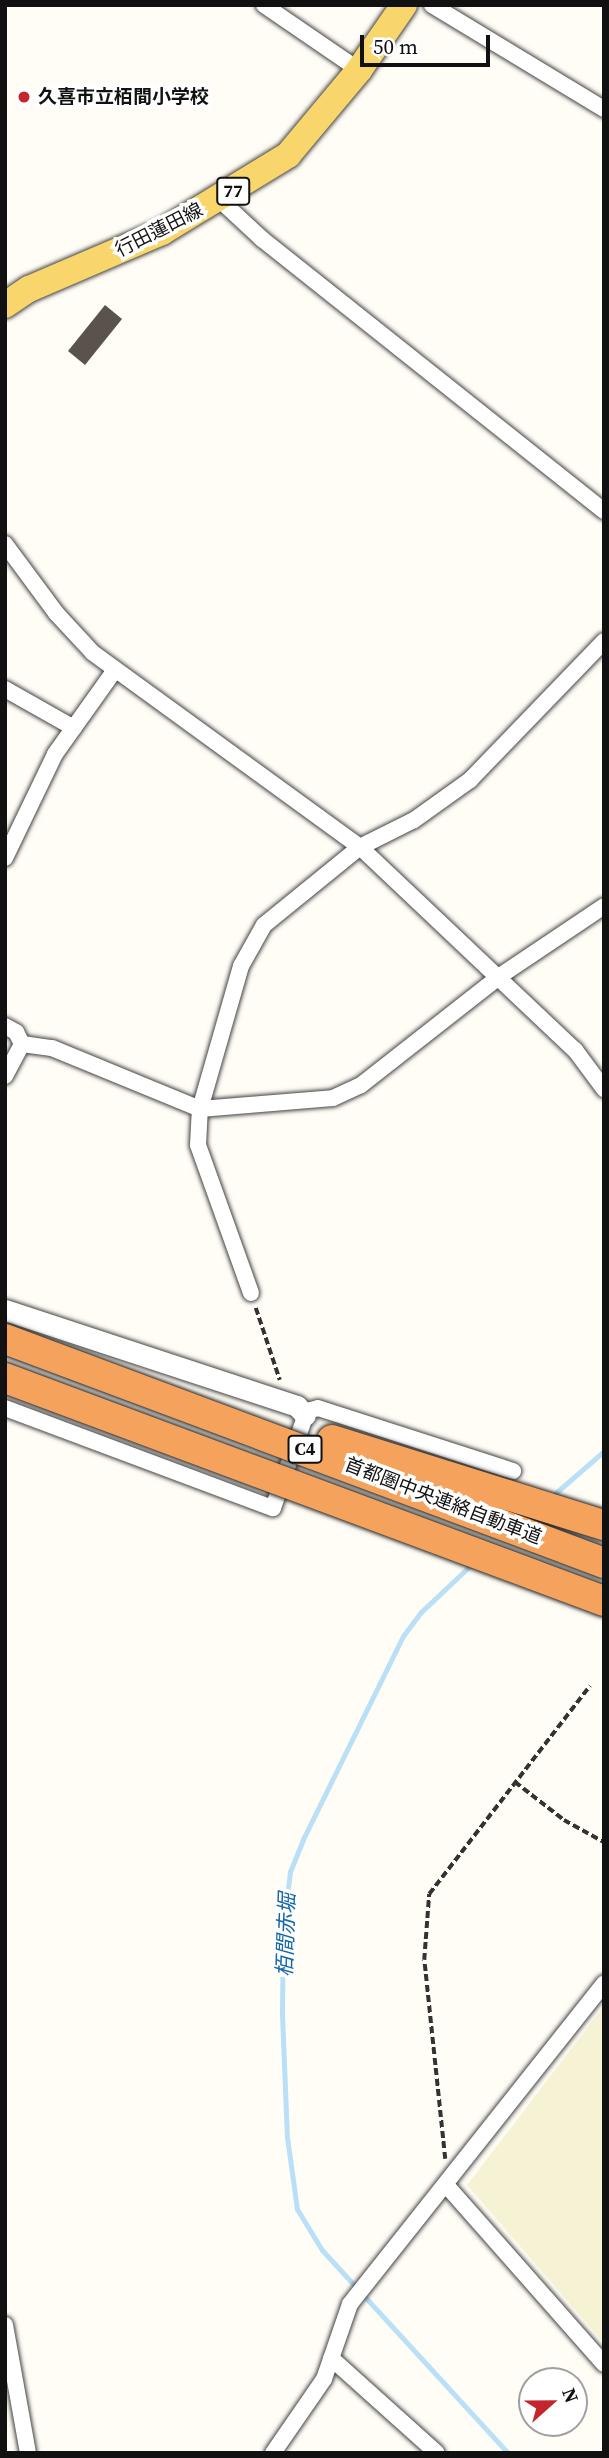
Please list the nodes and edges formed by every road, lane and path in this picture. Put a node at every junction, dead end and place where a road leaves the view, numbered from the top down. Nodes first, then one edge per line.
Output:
1 (264, 5) edge
2 (404, 5) edge
3 (432, 5) edge
4 (359, 70) junction
5 (604, 109) edge
6 (219, 199) junction
7 (5, 305) edge
8 (604, 511) edge
9 (5, 544) edge
10 (604, 641) edge
11 (115, 670) junction
12 (5, 690) edge
13 (74, 728) junction
14 (360, 847) junction
15 (5, 858) edge
16 (604, 906) edge
17 (500, 976) junction
18 (5, 1026) edge
19 (22, 1044) junction
20 (5, 1076) edge
21 (604, 1089) edge
22 (200, 1109) junction
23 (251, 1293) joint
24 (5, 1310) edge
25 (5, 1339) edge
26 (5, 1378) edge
27 (139, 1388) junction
28 (275, 1399) junction
29 (5, 1408) edge
30 (305, 1415) junction
31 (513, 1471) dead end
32 (604, 1525) edge
33 (604, 1563) edge
34 (604, 1601) edge
35 (590, 1686) dead end
36 (515, 1782) junction
37 (604, 1842) edge
38 (604, 1984) edge
39 (447, 2186) junction
40 (5, 2325) edge
41 (331, 2358) junction
42 (604, 2364) edge
43 (28, 2453) edge
44 (273, 2453) edge
45 (436, 2453) edge

1 - 4 street
2 - 4 main road, 行田蓮田線 / 77
3 - 5 street
4 - 6 main road, 行田蓮田線 / 77
6 - 7 main road, 行田蓮田線 / 77
6 - 8 street
9 - 11 street
10 - 14 street
11 - 13 street
11 - 14 street
12 - 13 street
13 - 15 street
14 - 17 street
14 - 22 street
16 - 17 street
17 - 21 street
17 - 22 street
18 - 19 street
19 - 20 street
19 - 22 street
22 - 23 street
23 - 28 path
24 - 28 street
25 - 27 highway, 首都圏中央連絡自動車道 / C4, bridge
26 - 34 highway, 首都圏中央連絡自動車道 / C4, bridge
27 - 32 highway, bridge
27 - 33 highway, 首都圏中央連絡自動車道 / C4, bridge
28 - 30 street
29 - 30 street
30 - 31 street
35 - 36 path
36 - 37 path
36 - 39 path
38 - 39 street
39 - 41 street
39 - 42 street
40 - 43 street
41 - 44 street
41 - 45 street

